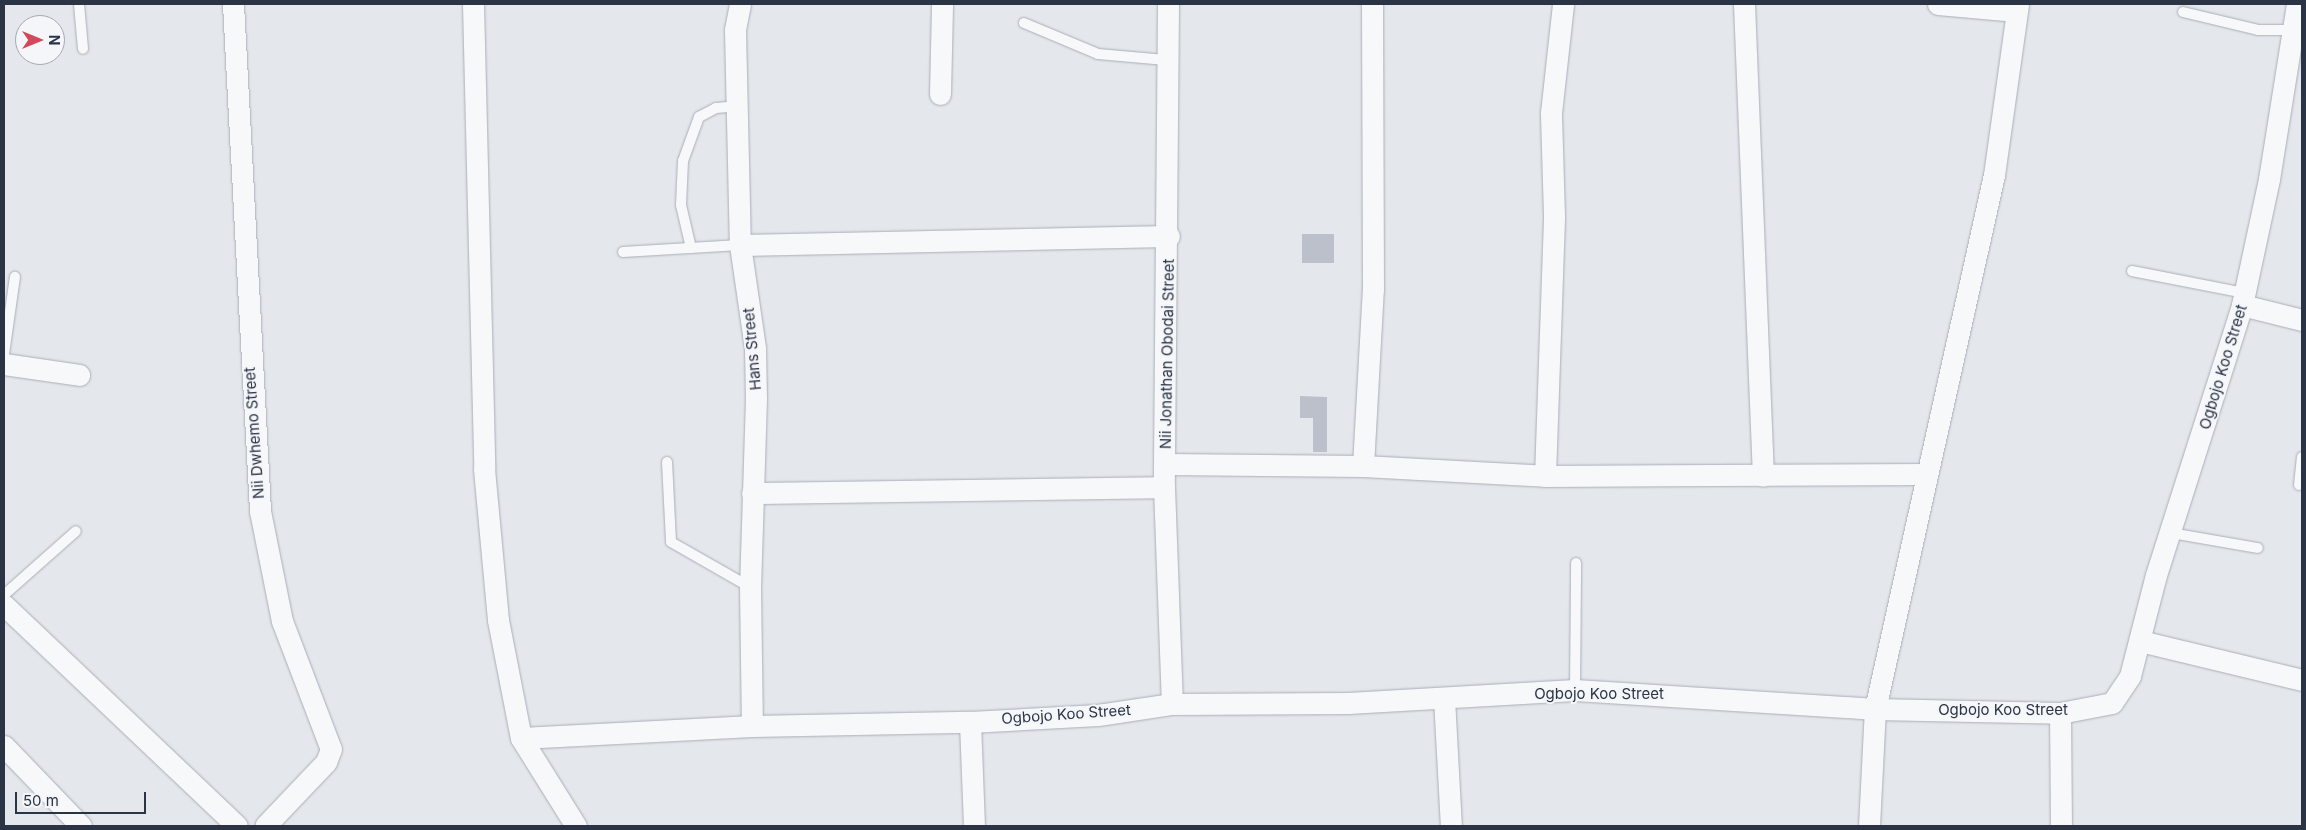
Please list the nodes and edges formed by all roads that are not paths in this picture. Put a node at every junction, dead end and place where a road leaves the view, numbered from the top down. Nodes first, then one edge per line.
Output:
1 (79, 4) edge
2 (233, 4) edge
3 (473, 4) edge
4 (740, 4) edge
5 (942, 4) edge
6 (1168, 4) edge
7 (1372, 4) edge
8 (1563, 4) edge
9 (1744, 4) edge
10 (1938, 4) edge
11 (2297, 4) edge
12 (2018, 8) edge
13 (2182, 12) dead end
14 (1024, 23) dead end
15 (2295, 30) junction
16 (83, 49) dead end
17 (1166, 60) junction
18 (940, 94) dead end
19 (740, 106) junction
20 (1169, 236) junction
21 (740, 245) junction
22 (691, 248) junction
23 (623, 252) dead end
24 (2132, 271) dead end
25 (15, 277) dead end
26 (2243, 299) junction
27 (2302, 320) edge
28 (4, 354) edge
29 (4, 364) edge
30 (79, 375) dead end
31 (2302, 457) edge
32 (667, 462) dead end
33 (1166, 464) junction
34 (1363, 466) junction
35 (1927, 474) junction
36 (1545, 476) junction
37 (1763, 476) junction
38 (2298, 486) dead end
39 (1164, 487) junction
40 (752, 493) junction
41 (76, 532) dead end
42 (2171, 533) junction
43 (2258, 548) dead end
44 (1576, 563) dead end
45 (750, 587) junction
46 (4, 595) edge
47 (4, 605) edge
48 (2140, 641) junction
49 (2302, 680) edge
50 (1575, 690) junction
51 (1444, 698) junction
52 (1172, 704) junction
53 (1875, 709) junction
54 (2060, 713) junction
55 (970, 722) junction
56 (752, 726) junction
57 (521, 738) junction
58 (4, 746) edge
59 (81, 826) edge
60 (237, 826) edge
61 (265, 826) edge
62 (576, 826) edge
63 (974, 826) edge
64 (1451, 826) edge
65 (1869, 826) edge
66 (2061, 826) edge

1 - 16 lane
2 - 61 street, Nii Dwhemo Street
3 - 57 street
4 - 19 street, Hans Street
5 - 18 street
6 - 17 street, Nii Jonathan Obodai Street
7 - 34 street
8 - 36 street
9 - 37 street
10 - 12 street
11 - 15 street, Ogbojo Koo Street
12 - 35 street
13 - 15 lane
14 - 17 lane
15 - 26 street, Ogbojo Koo Street
17 - 20 street, Nii Jonathan Obodai Street
19 - 21 street, Hans Street
19 - 22 lane
20 - 21 street
20 - 33 street, Nii Jonathan Obodai Street
21 - 22 lane
21 - 40 street, Hans Street
22 - 23 lane
24 - 26 lane
25 - 28 lane
26 - 27 street
26 - 42 street, Ogbojo Koo Street
29 - 30 street
31 - 38 lane
32 - 45 lane
33 - 34 street
33 - 39 street, Nii Jonathan Obodai Street
34 - 36 street
35 - 37 street
35 - 53 street
36 - 37 street
39 - 40 street
39 - 52 street, Nii Jonathan Obodai Street
40 - 45 street, Hans Street
41 - 46 lane
42 - 43 lane
42 - 48 street, Ogbojo Koo Street
44 - 50 lane
45 - 56 street, Hans Street
47 - 60 street
48 - 49 street
48 - 54 street, Ogbojo Koo Street
50 - 51 street, Ogbojo Koo Street
50 - 53 street, Ogbojo Koo Street
51 - 52 street, Ogbojo Koo Street
51 - 64 street
52 - 55 street, Ogbojo Koo Street
53 - 54 street, Ogbojo Koo Street
53 - 65 street
54 - 66 street
55 - 56 street, Ogbojo Koo Street
55 - 63 street
56 - 57 street, Ogbojo Koo Street
57 - 62 street
58 - 59 street

